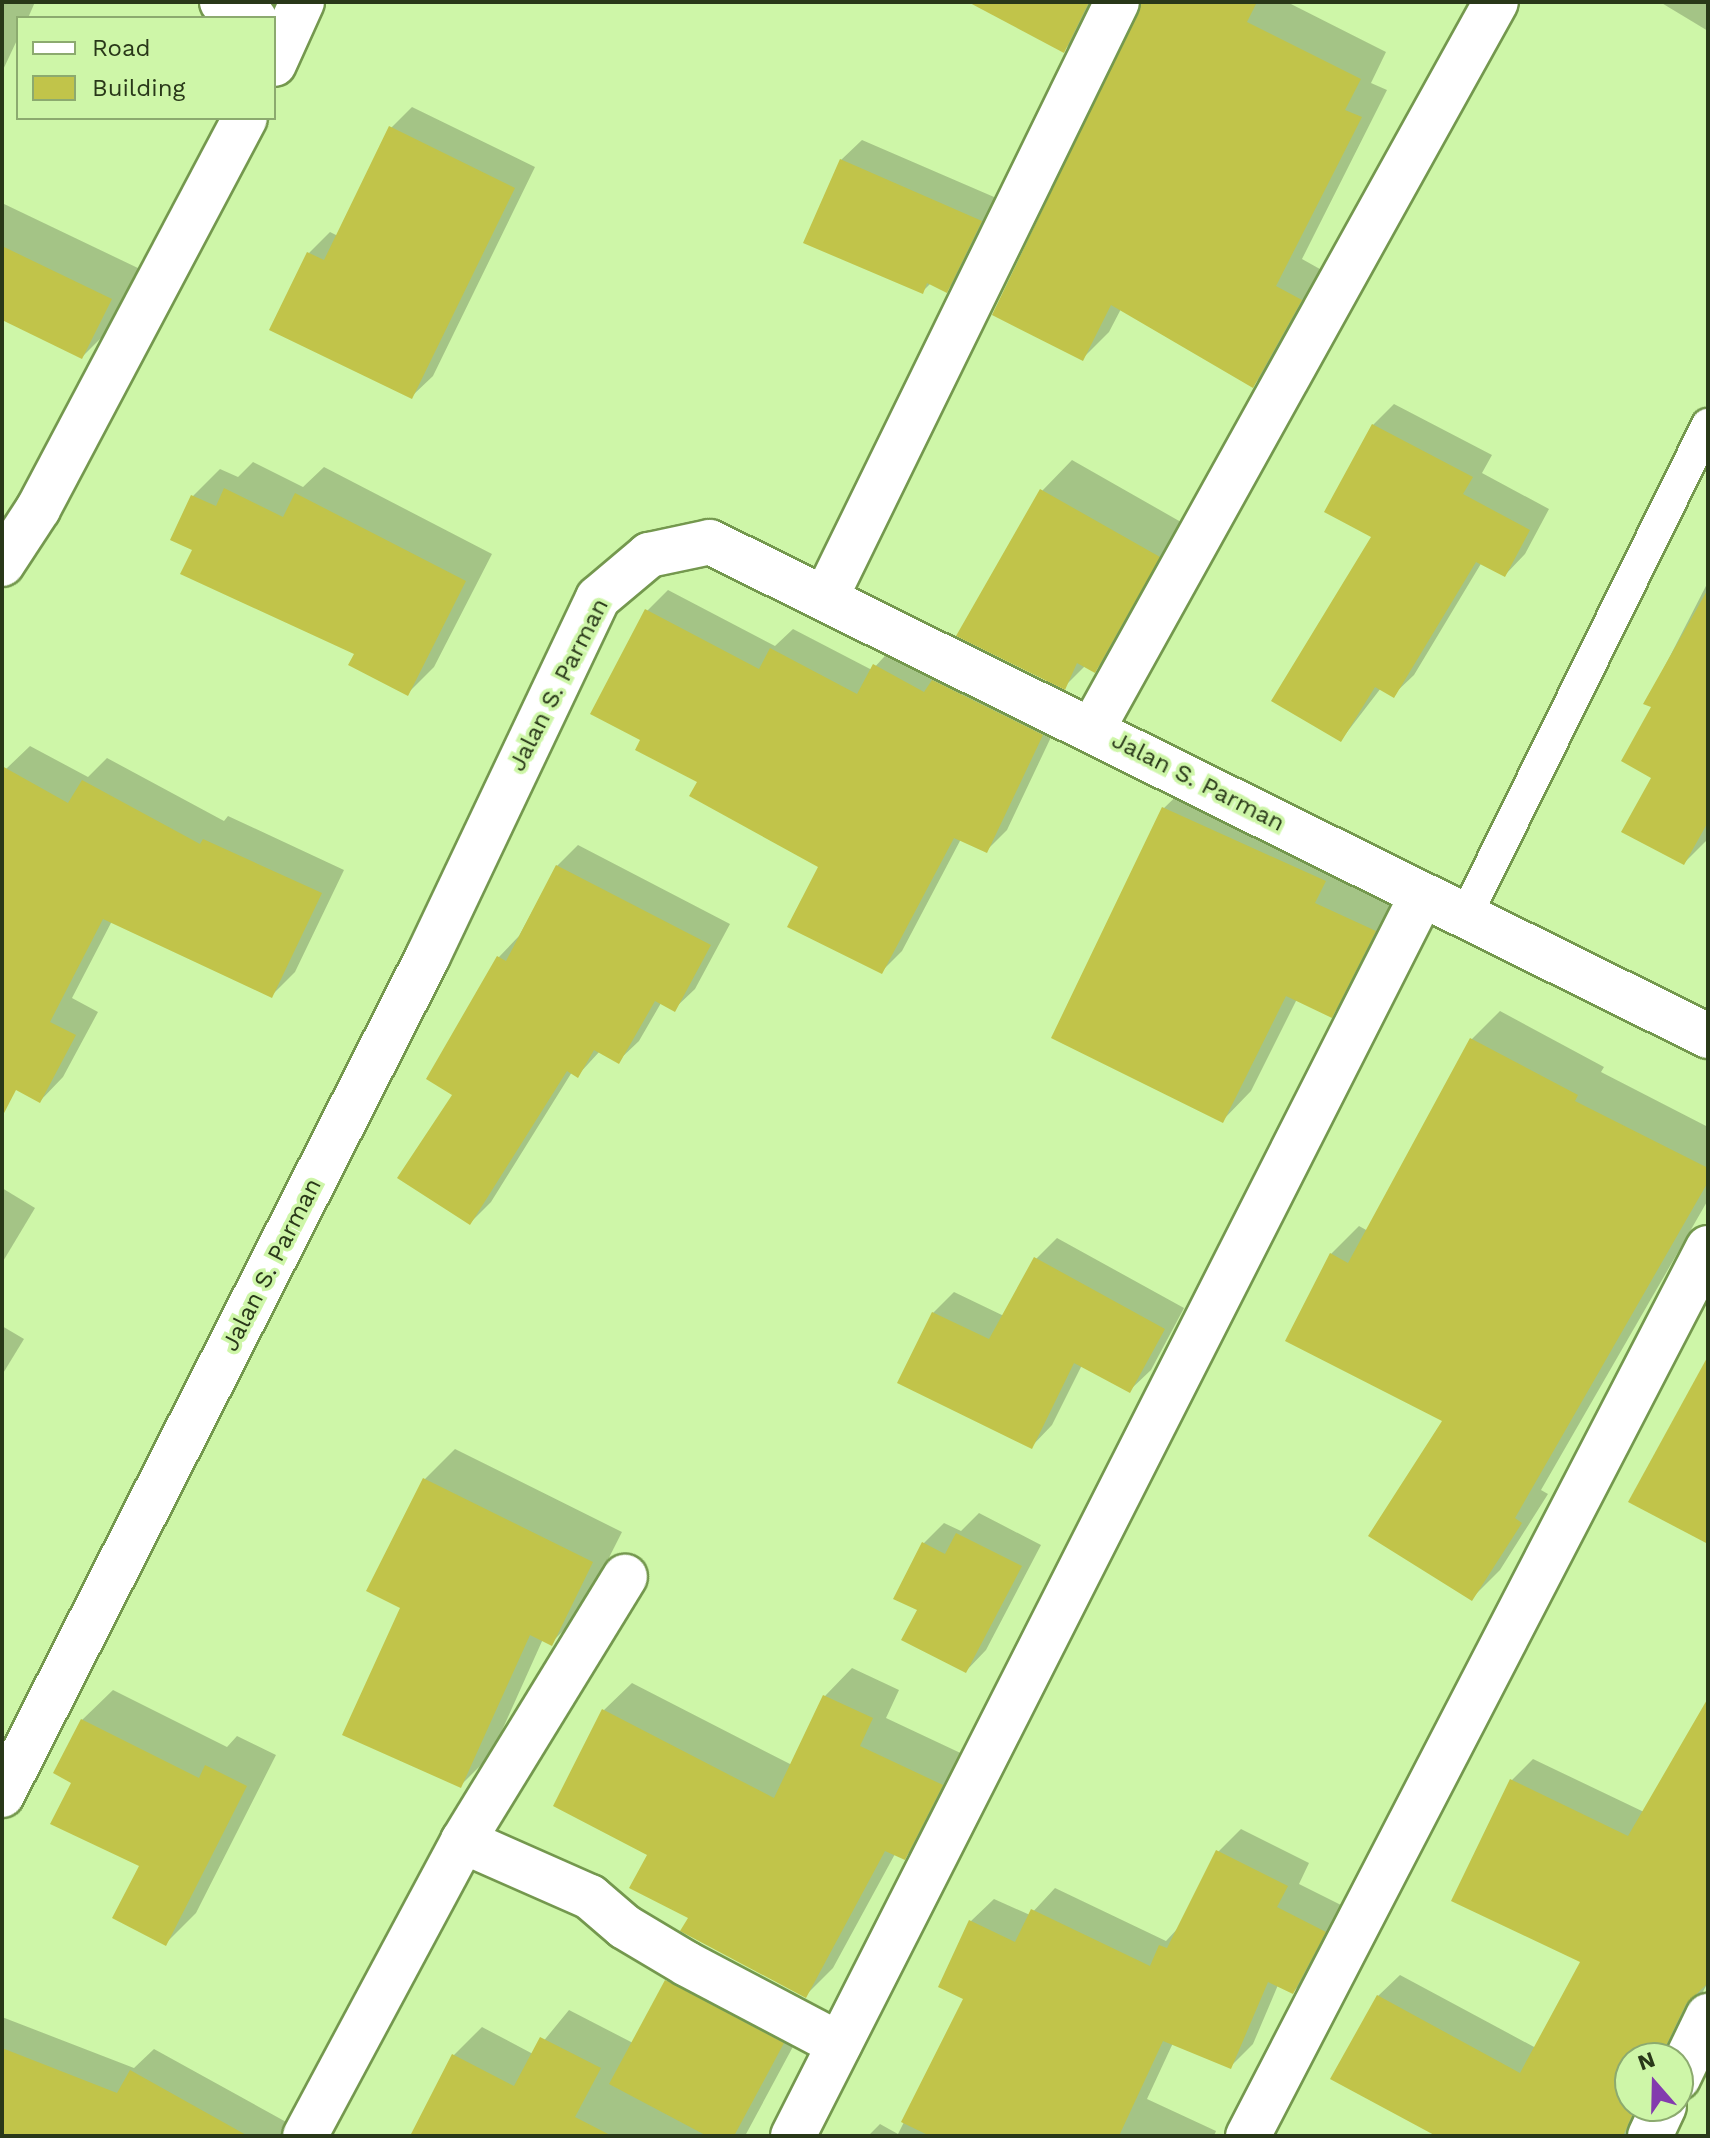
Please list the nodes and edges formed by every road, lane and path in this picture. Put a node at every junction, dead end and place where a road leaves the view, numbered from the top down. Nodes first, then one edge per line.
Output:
1 (222, 2) edge
2 (1117, 2) edge
3 (1496, 2) edge
4 (250, 16) edge
5 (244, 120) edge
6 (1708, 425) edge
7 (2, 564) edge
8 (826, 597) junction
9 (1093, 728) junction
10 (1421, 897) junction
11 (1465, 917) junction
12 (1708, 1036) edge
13 (1708, 1248) edge
14 (625, 1577) dead end
15 (2, 1795) edge
16 (463, 1841) junction
17 (1708, 2016) edge
18 (839, 2044) junction
19 (1694, 2045) edge
20 (305, 2136) edge
21 (793, 2136) edge
22 (1248, 2136) edge

1 - 4 street
2 - 8 street
3 - 9 street
5 - 7 street
6 - 11 lane
8 - 9 street, Jalan S. Parman
8 - 15 street, Jalan S. Parman
9 - 10 street, Jalan S. Parman
10 - 11 street, Jalan S. Parman
10 - 18 street
11 - 12 street, Jalan S. Parman
13 - 22 street
14 - 16 street
16 - 18 street
16 - 20 street
17 - 19 street
18 - 21 street

